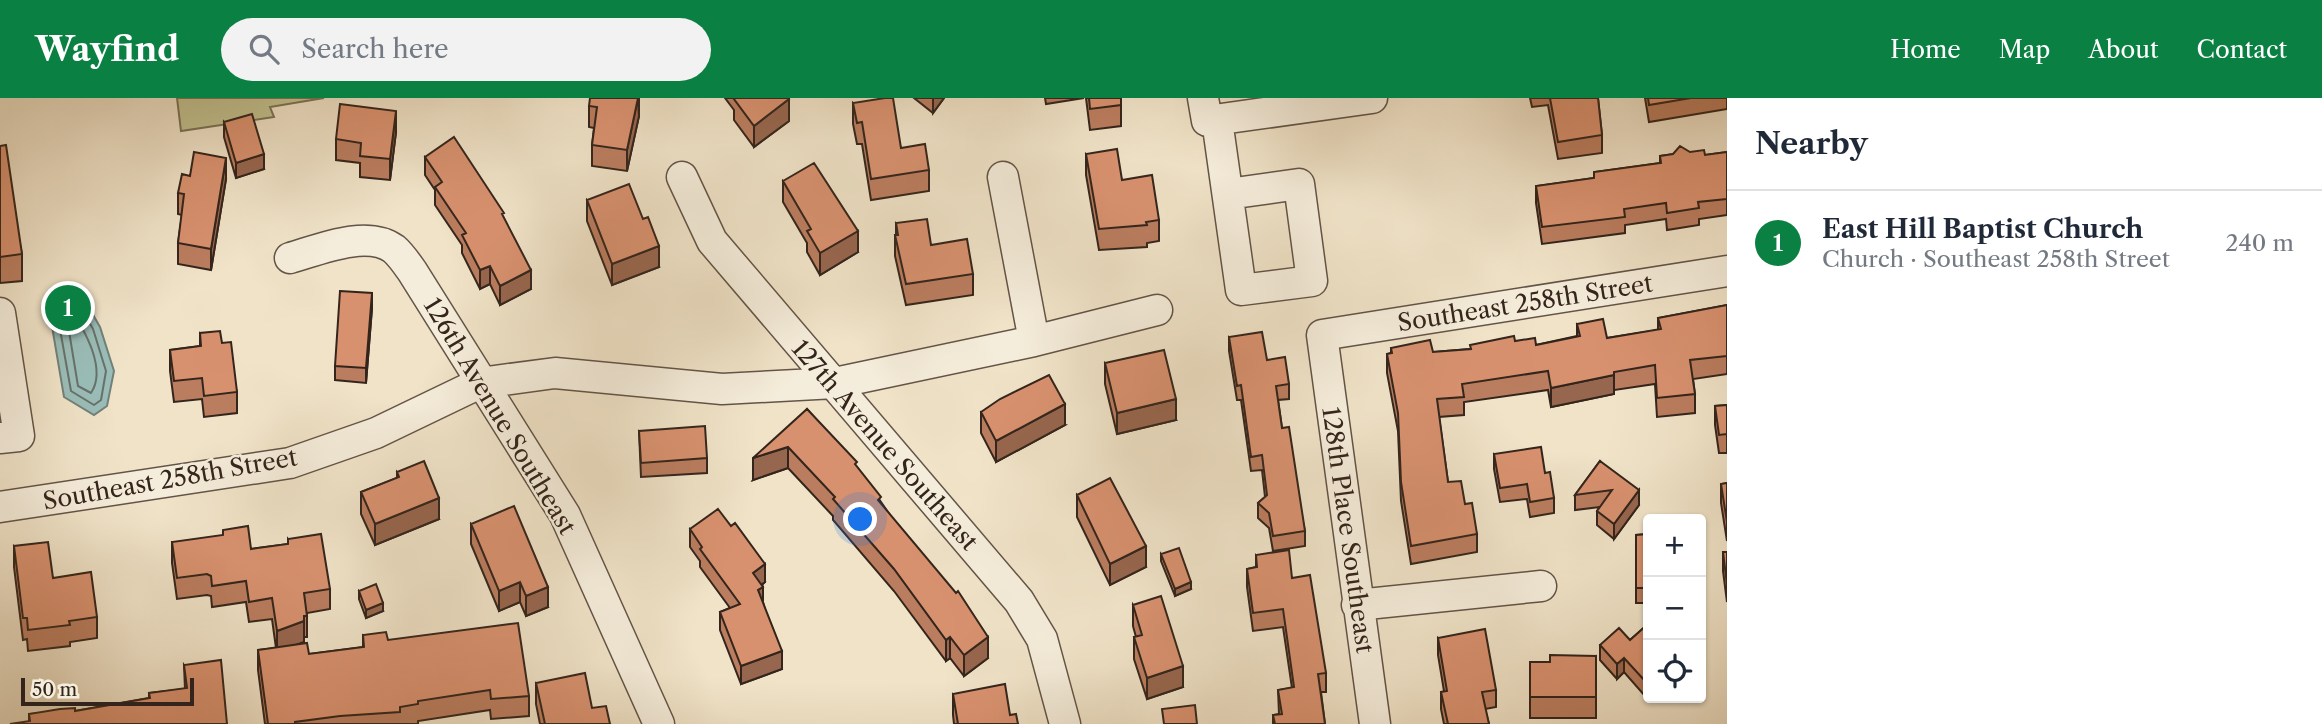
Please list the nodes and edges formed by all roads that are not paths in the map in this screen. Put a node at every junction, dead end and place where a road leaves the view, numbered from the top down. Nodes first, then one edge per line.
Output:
1 (1372, 98) edge
2 (1210, 109) edge
3 (682, 177) dead end
4 (1003, 177) dead end
5 (1228, 194) dead end
6 (290, 258) dead end
7 (1727, 271) edge
8 (1157, 310) dead end
9 (0, 313) edge
10 (1322, 335) joint
11 (1034, 341) junction
12 (480, 383) junction
13 (835, 383) junction
14 (0, 438) edge
15 (0, 507) edge
16 (1541, 586) dead end
17 (1357, 605) junction
18 (659, 724) edge
19 (1065, 724) edge
20 (1375, 724) edge

1 - 2 street
2 - 5 street
3 - 13 street, 127th Avenue Southeast
4 - 11 street
6 - 12 street, 126th Avenue Southeast
7 - 10 street, Southeast 258th Street
8 - 11 street, Southeast 258th Street
9 - 14 street
10 - 17 street, 128th Place Southeast
11 - 13 street, Southeast 258th Street
12 - 13 street, Southeast 258th Street
12 - 15 street, Southeast 258th Street
12 - 18 street, 126th Avenue Southeast
13 - 19 street, 127th Avenue Southeast
16 - 17 street
17 - 20 street, 128th Place Southeast

